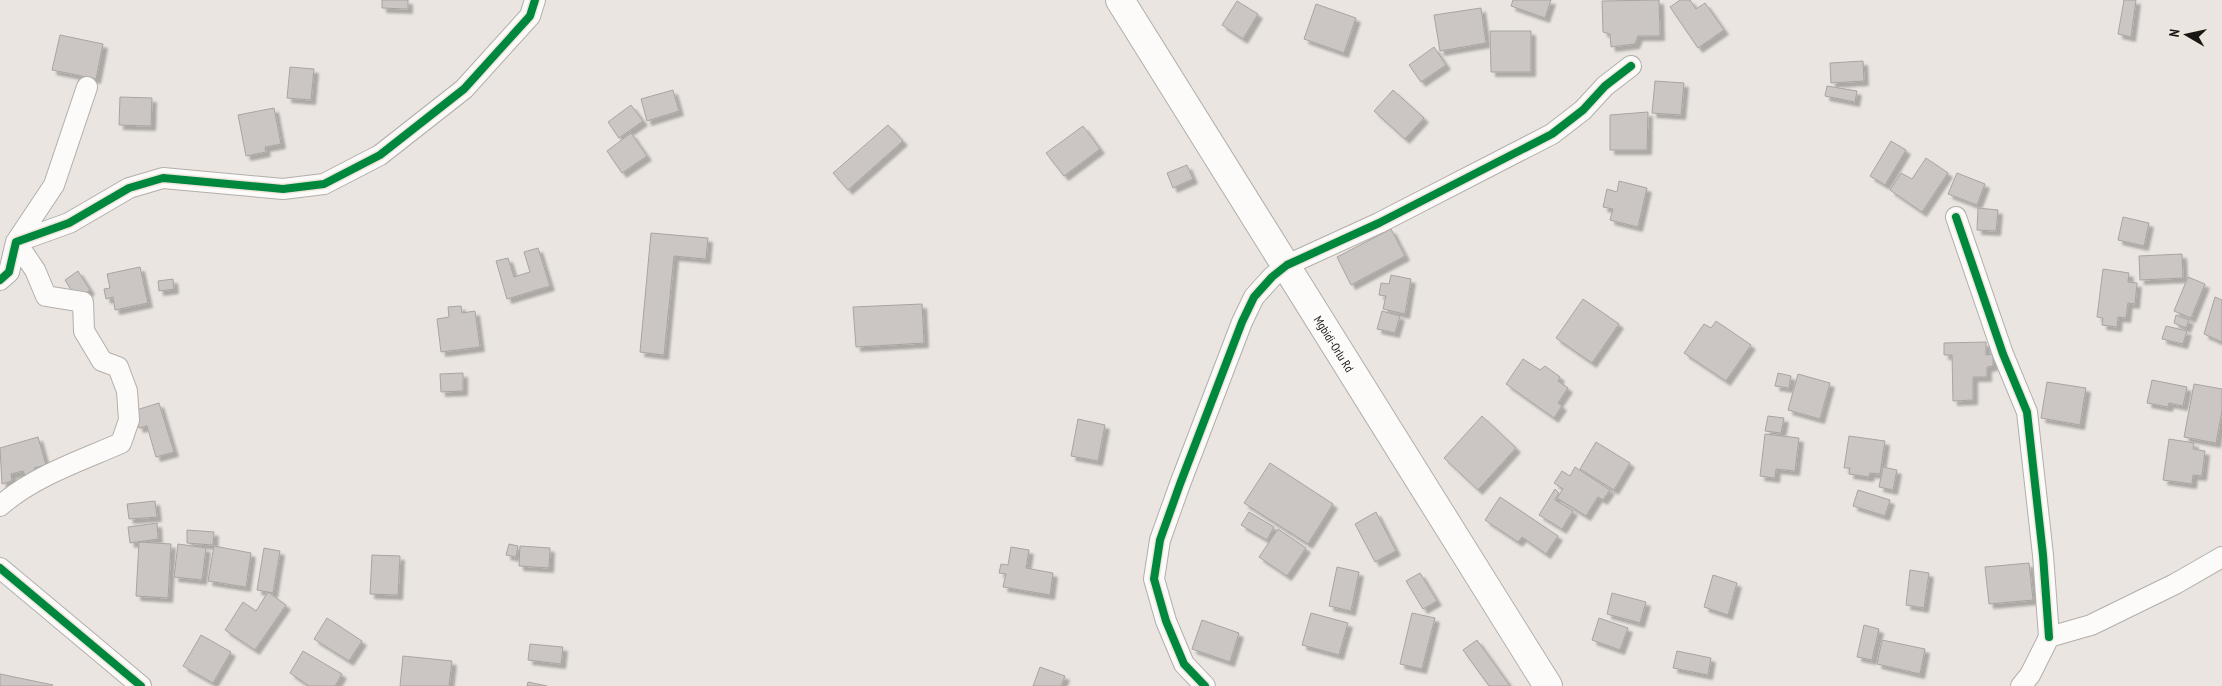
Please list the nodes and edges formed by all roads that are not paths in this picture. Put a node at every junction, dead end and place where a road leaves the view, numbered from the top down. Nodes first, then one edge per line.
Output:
1 (535, 0) edge
2 (1120, 0) edge
3 (1631, 66) dead end
4 (87, 86) dead end
5 (1956, 217) dead end
6 (16, 242) junction
7 (1287, 265) junction
8 (0, 280) edge
9 (0, 506) edge
10 (2222, 557) edge
11 (0, 568) edge
12 (2049, 637) junction
13 (142, 686) edge
14 (1205, 686) edge
15 (1548, 686) edge
16 (2021, 686) edge

1 - 6 street
2 - 7 main road, Mgbidi-Orlu Rd
3 - 7 street
4 - 6 street
5 - 12 street
6 - 8 street
6 - 9 street
7 - 14 street
7 - 15 main road, Mgbidi-Orlu Rd
10 - 12 street
11 - 13 street
12 - 16 street

